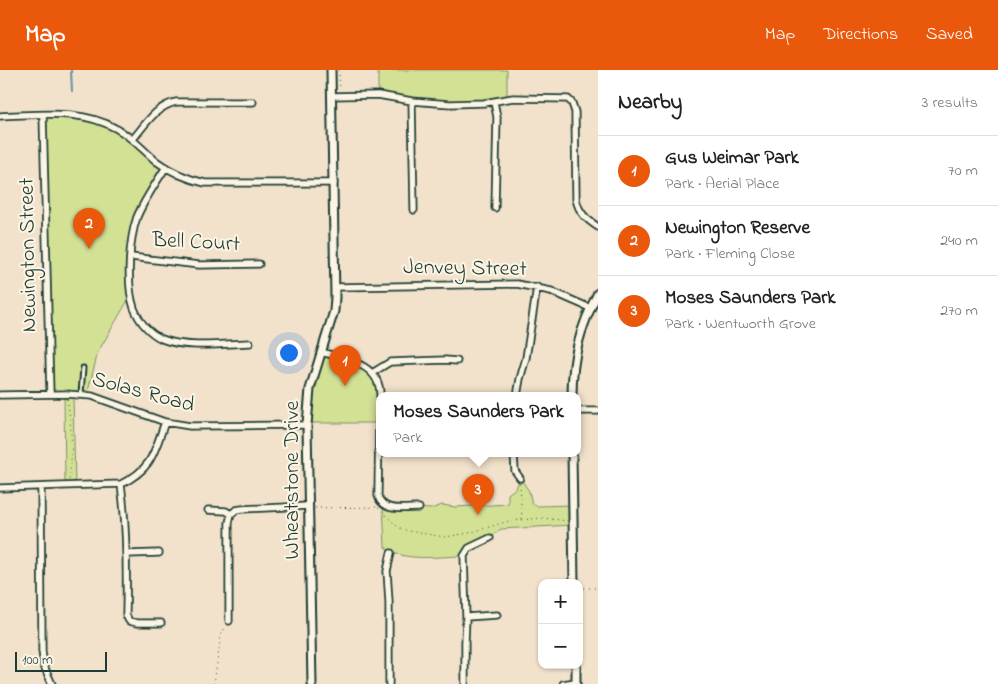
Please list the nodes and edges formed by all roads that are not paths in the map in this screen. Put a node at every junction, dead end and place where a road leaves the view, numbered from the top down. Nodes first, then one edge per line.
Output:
1 (331, 70) edge
2 (332, 96) junction
3 (253, 102) dead end
4 (412, 102) junction
5 (494, 102) junction
6 (43, 115) junction
7 (0, 116) edge
8 (133, 139) junction
9 (166, 167) junction
10 (334, 183) junction
11 (495, 208) dead end
12 (414, 210) dead end
13 (598, 226) edge
14 (131, 257) junction
15 (259, 264) dead end
16 (336, 287) junction
17 (537, 288) junction
18 (598, 293) edge
19 (590, 308) junction
20 (250, 343) dead end
21 (321, 352) junction
22 (457, 361) dead end
23 (83, 368) dead end
24 (372, 373) junction
25 (379, 392) edge
26 (518, 392) edge
27 (572, 392) edge
28 (50, 394) junction
29 (81, 394) junction
30 (0, 395) edge
31 (581, 411) edge
32 (598, 411) edge
33 (165, 422) junction
34 (307, 425) junction
35 (379, 457) edge
36 (514, 457) edge
37 (572, 457) edge
38 (520, 478) road end
39 (120, 484) junction
40 (41, 487) junction
41 (0, 488) edge
42 (309, 506) junction
43 (419, 508) dead end
44 (208, 510) dead end
45 (231, 514) junction
46 (490, 538) dead end
47 (159, 553) dead end
48 (392, 553) dead end
49 (127, 554) junction
50 (574, 579) edge
51 (497, 615) dead end
52 (466, 617) junction
53 (230, 621) road end
54 (161, 623) dead end
55 (576, 669) edge
56 (576, 683) edge
57 (52, 684) edge
58 (312, 684) edge
59 (389, 684) edge
60 (466, 684) edge
61 (562, 684) edge

1 - 2 street, Wheatstone Drive
2 - 4 street
2 - 10 street, Wheatstone Drive
3 - 8 street
4 - 5 street
4 - 12 street
5 - 11 street
5 - 13 street
6 - 7 street
6 - 8 street
6 - 28 street, Newington Street
8 - 9 street
9 - 10 street
9 - 14 street
10 - 16 street, Wheatstone Drive
14 - 15 street, Bell Court
14 - 20 street
16 - 17 street, Jenvey Street
16 - 21 street, Wheatstone Drive
17 - 19 street, Jenvey Street
17 - 26 street
18 - 19 street
19 - 27 street
21 - 24 street
21 - 34 street, Wheatstone Drive
22 - 24 street
23 - 29 lane
24 - 25 street
28 - 29 street, Solas Road
28 - 30 street, Solas Road
29 - 33 street, Solas Road
31 - 32 street
33 - 34 street, Solas Road
33 - 39 street
34 - 42 street, Wheatstone Drive
35 - 43 street
36 - 38 street
37 - 50 street
39 - 40 street
39 - 49 street
40 - 41 street
40 - 57 street
42 - 45 street
42 - 58 street, Wheatstone Drive
44 - 45 street
45 - 53 street
46 - 52 street
47 - 49 street
48 - 59 street
49 - 54 street
51 - 52 street
52 - 60 street
55 - 56 street
56 - 61 street

